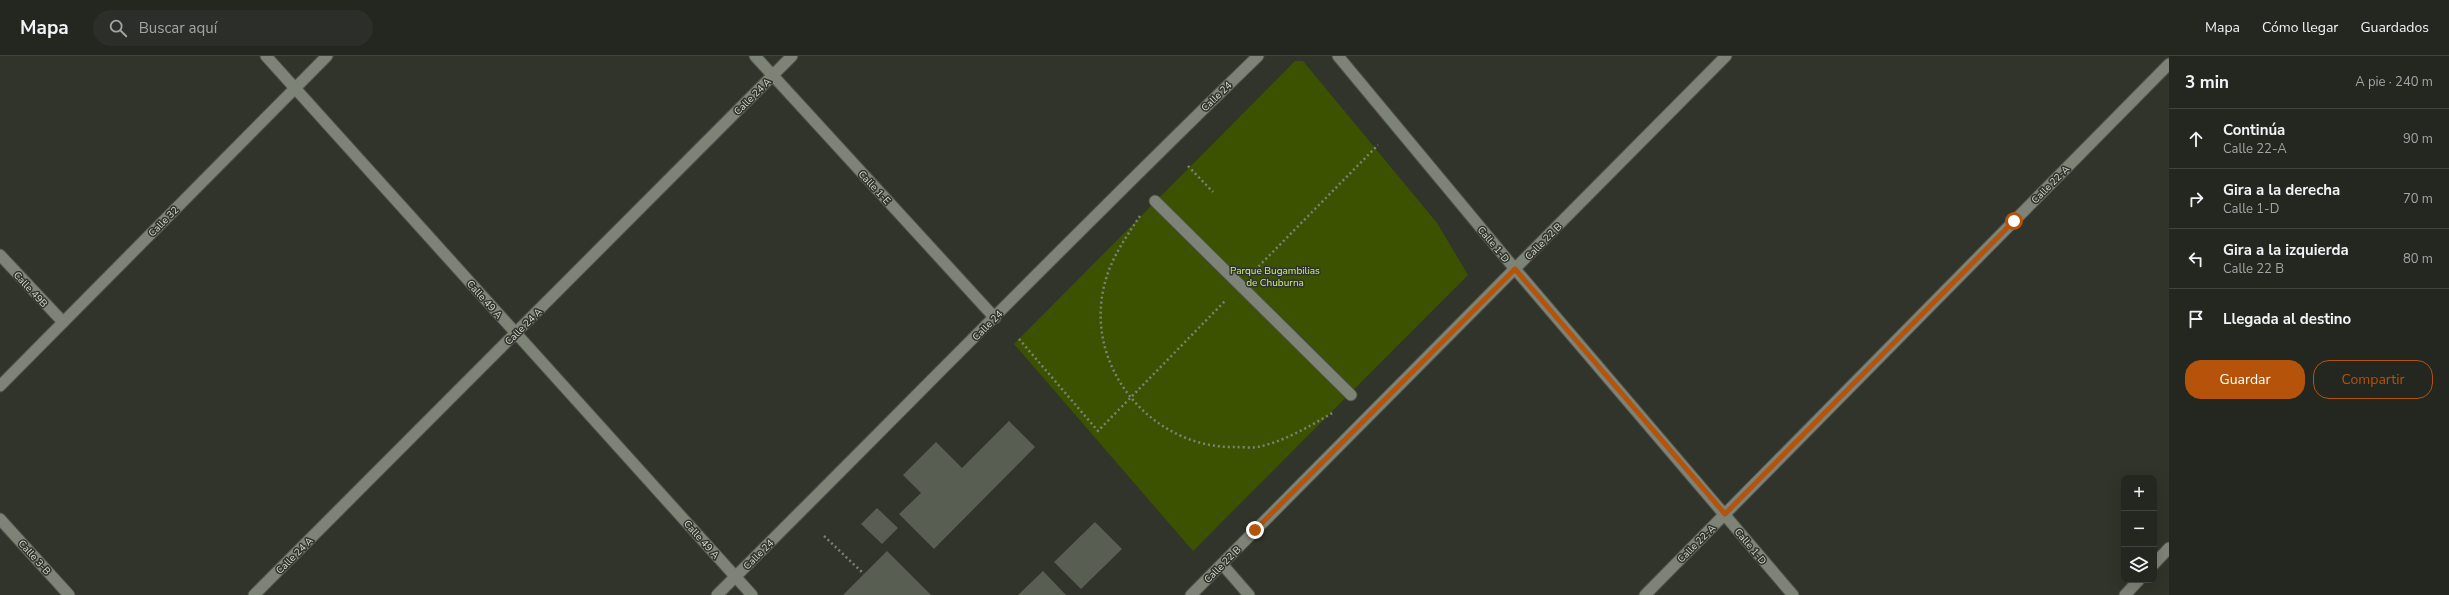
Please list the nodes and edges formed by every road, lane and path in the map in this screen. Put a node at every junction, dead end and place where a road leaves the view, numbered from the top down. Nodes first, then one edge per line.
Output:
1 (266, 56) edge
2 (327, 56) edge
3 (755, 56) edge
4 (792, 56) edge
5 (1258, 56) edge
6 (1338, 56) edge
7 (1726, 56) edge
8 (2169, 64) edge
9 (773, 76) junction
10 (295, 88) junction
11 (1188, 166) dead end
12 (1212, 192) dead end
13 (1155, 200) dead end
14 (1140, 216) dead end
15 (0, 255) edge
16 (1515, 269) junction
17 (995, 318) junction
18 (63, 322) junction
19 (516, 333) junction
20 (1019, 339) dead end
21 (0, 386) edge
22 (1351, 395) dead end
23 (1334, 412) dead end
24 (1098, 431) dead end
25 (1725, 514) junction
26 (0, 519) edge
27 (824, 536) dead end
28 (2169, 548) edge
29 (2157, 561) edge
30 (1222, 564) junction
31 (864, 574) dead end
32 (736, 576) junction
33 (2136, 583) edge
34 (69, 595) edge
35 (254, 595) edge
36 (717, 595) edge
37 (752, 595) edge
38 (1191, 595) edge
39 (1249, 595) edge
40 (1645, 595) edge
41 (1793, 595) edge
42 (2126, 595) edge

1 - 10 street, Calle 49 A
2 - 10 street, Calle 32
3 - 9 street, Calle 1-E
4 - 9 street, Calle 24 A
5 - 17 street, Calle 24
6 - 16 street, Calle 1-D
7 - 16 street, Calle 22 B
8 - 25 street, Calle 22-A
9 - 17 street, Calle 1-E
9 - 19 street, Calle 24 A
10 - 18 street, Calle 32
10 - 19 street, Calle 49 A
11 - 12 path
13 - 22 street
14 - 23 path
15 - 18 street, Calle 49B
16 - 25 street, Calle 1-D
16 - 30 street, Calle 22 B
17 - 32 street, Calle 24
18 - 21 street, Calle 32
19 - 32 street, Calle 49 A
19 - 35 street, Calle 24 A
20 - 24 path
25 - 40 street, Calle 22-A
25 - 41 street, Calle 1-D
26 - 34 street, Calle 3-B
27 - 31 path
28 - 29 street
30 - 38 street, Calle 22 B
30 - 39 street
32 - 36 street, Calle 24
32 - 37 street, Calle 49 A
33 - 42 street

